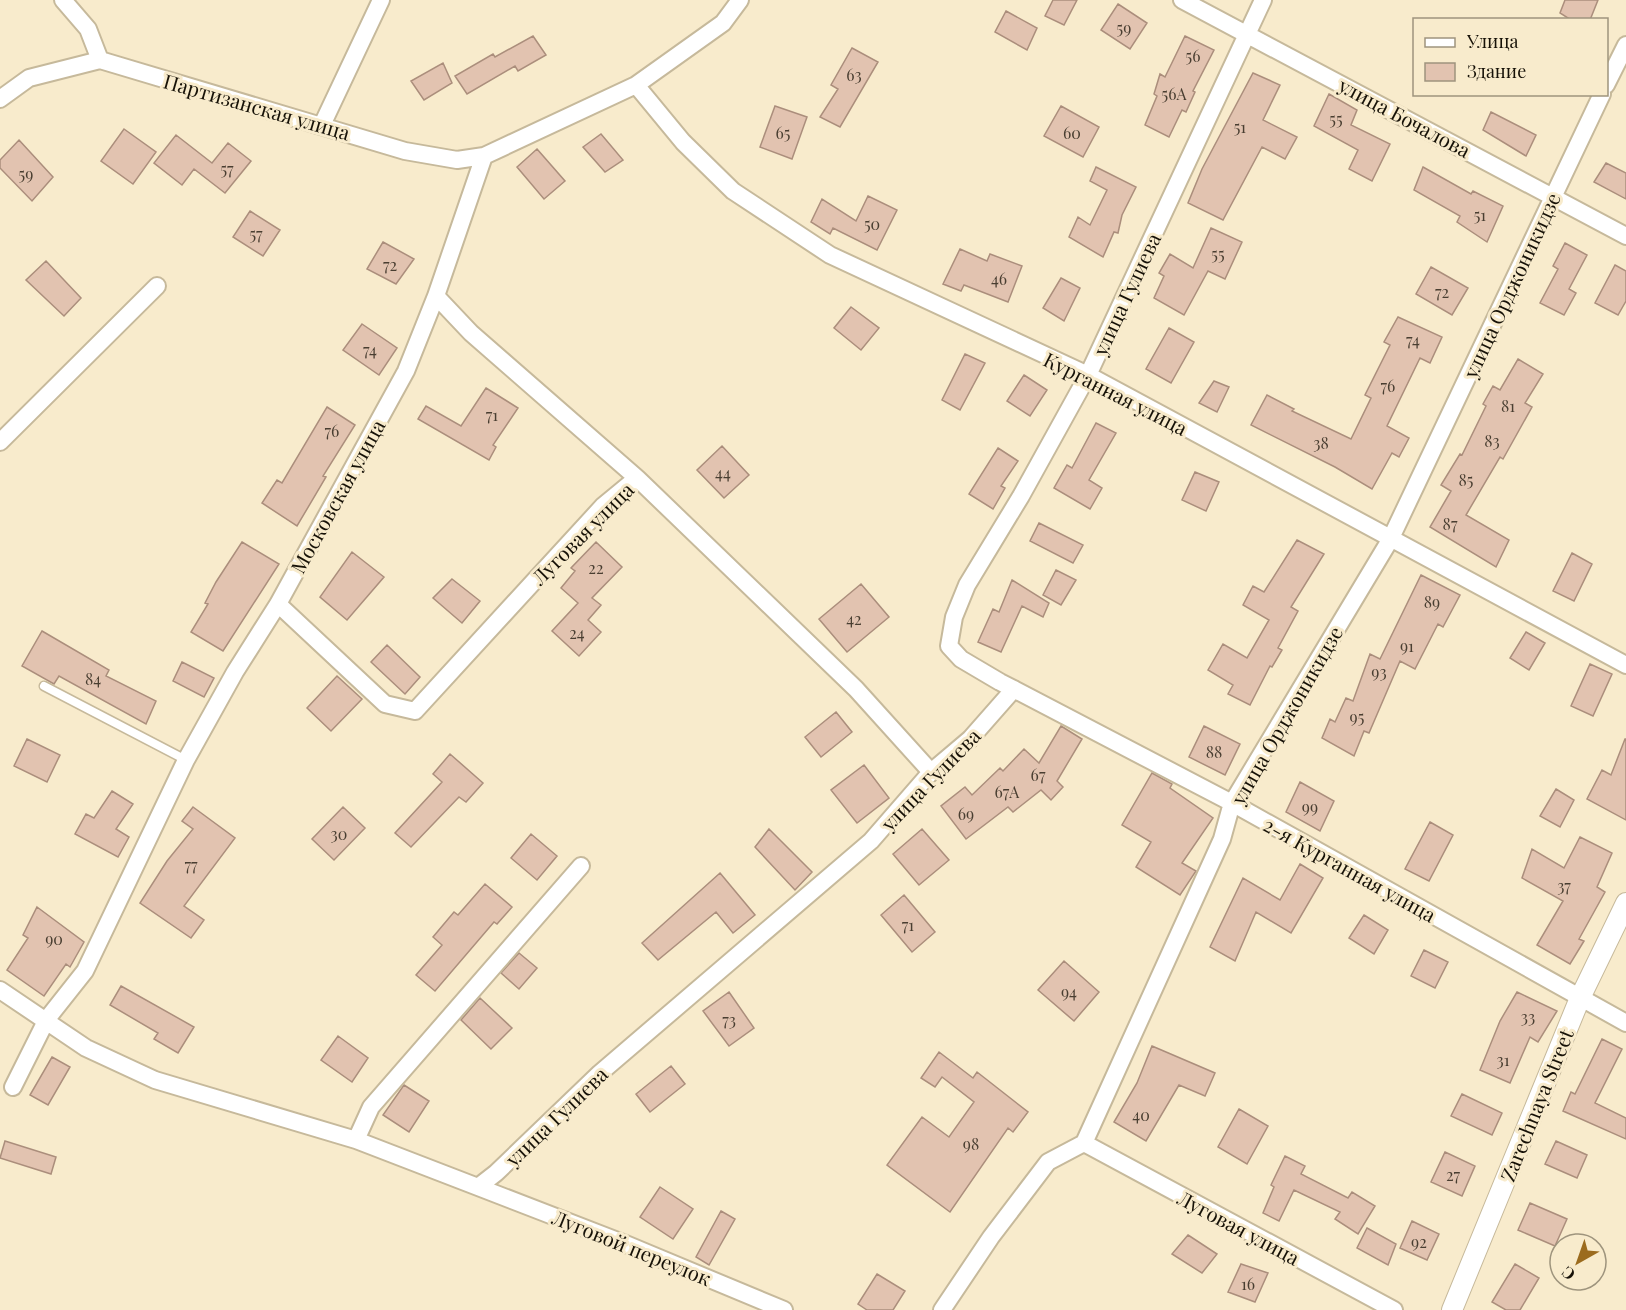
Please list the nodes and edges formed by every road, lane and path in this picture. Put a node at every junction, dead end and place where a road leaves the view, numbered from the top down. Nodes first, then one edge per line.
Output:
1 (63, 0) edge
2 (381, 0) edge
3 (740, 0) edge
4 (1182, 0) edge
5 (1263, 0) edge
6 (1246, 34) junction
7 (1626, 45) edge
8 (100, 60) junction
9 (1608, 81) edge
10 (636, 85) junction
11 (1601, 96) edge
12 (0, 99) edge
13 (322, 125) junction
14 (483, 156) junction
15 (1553, 195) junction
16 (1626, 236) edge
17 (157, 286) dead end
18 (436, 296) junction
19 (1088, 375) junction
20 (0, 442) edge
21 (637, 478) junction
22 (1390, 540) junction
23 (278, 604) junction
24 (949, 646) joint
25 (1626, 665) edge
26 (44, 686) dead end
27 (1014, 689) junction
28 (186, 760) junction
29 (931, 772) junction
30 (1232, 803) junction
31 (581, 866) dead end
32 (1626, 903) edge
33 (0, 990) edge
34 (1580, 998) junction
35 (47, 1019) junction
36 (1626, 1023) edge
37 (12, 1087) dead end
38 (356, 1140) junction
39 (1084, 1143) junction
40 (478, 1187) junction
41 (784, 1310) edge
42 (942, 1310) edge
43 (1394, 1310) edge
44 (1452, 1310) edge

1 - 8 street
2 - 13 street
3 - 10 street
4 - 6 street, улица Бочалова
5 - 6 street, улица Гулиева
6 - 15 street, улица Бочалова
6 - 19 street, улица Гулиева
7 - 9 street
8 - 12 street
8 - 13 street, Партизанская улица
10 - 14 street
10 - 19 street, Курганная улица
11 - 15 street, улица Орджоникидзе
13 - 14 street, Партизанская улица
14 - 18 street, Московская улица
15 - 16 street, улица Бочалова
15 - 22 street, улица Орджоникидзе
17 - 20 street
18 - 21 street
18 - 23 street, Московская улица
19 - 22 street, Курганная улица
19 - 24 street, улица Гулиева
21 - 23 street, Луговая улица
21 - 29 street, Луговая улица
22 - 25 street, Курганная улица
22 - 30 street, улица Орджоникидзе
23 - 28 street, Московская улица
24 - 27 street, 2-я Курганная улица
26 - 28 lane
27 - 29 street, улица Гулиева
27 - 30 street, 2-я Курганная улица
28 - 35 street, Московская улица
29 - 40 street, улица Гулиева
30 - 34 street, 2-я Курганная улица
30 - 39 street, улица Орджоникидзе
31 - 38 street
32 - 34 street, Zarechnaya Street
33 - 35 street
34 - 36 street, 2-я Курганная улица
34 - 44 street, Zarechnaya Street
35 - 37 street, Московская улица
35 - 38 street
38 - 40 street
39 - 42 street
39 - 43 street, Луговая улица
40 - 41 street, Луговой переулок

